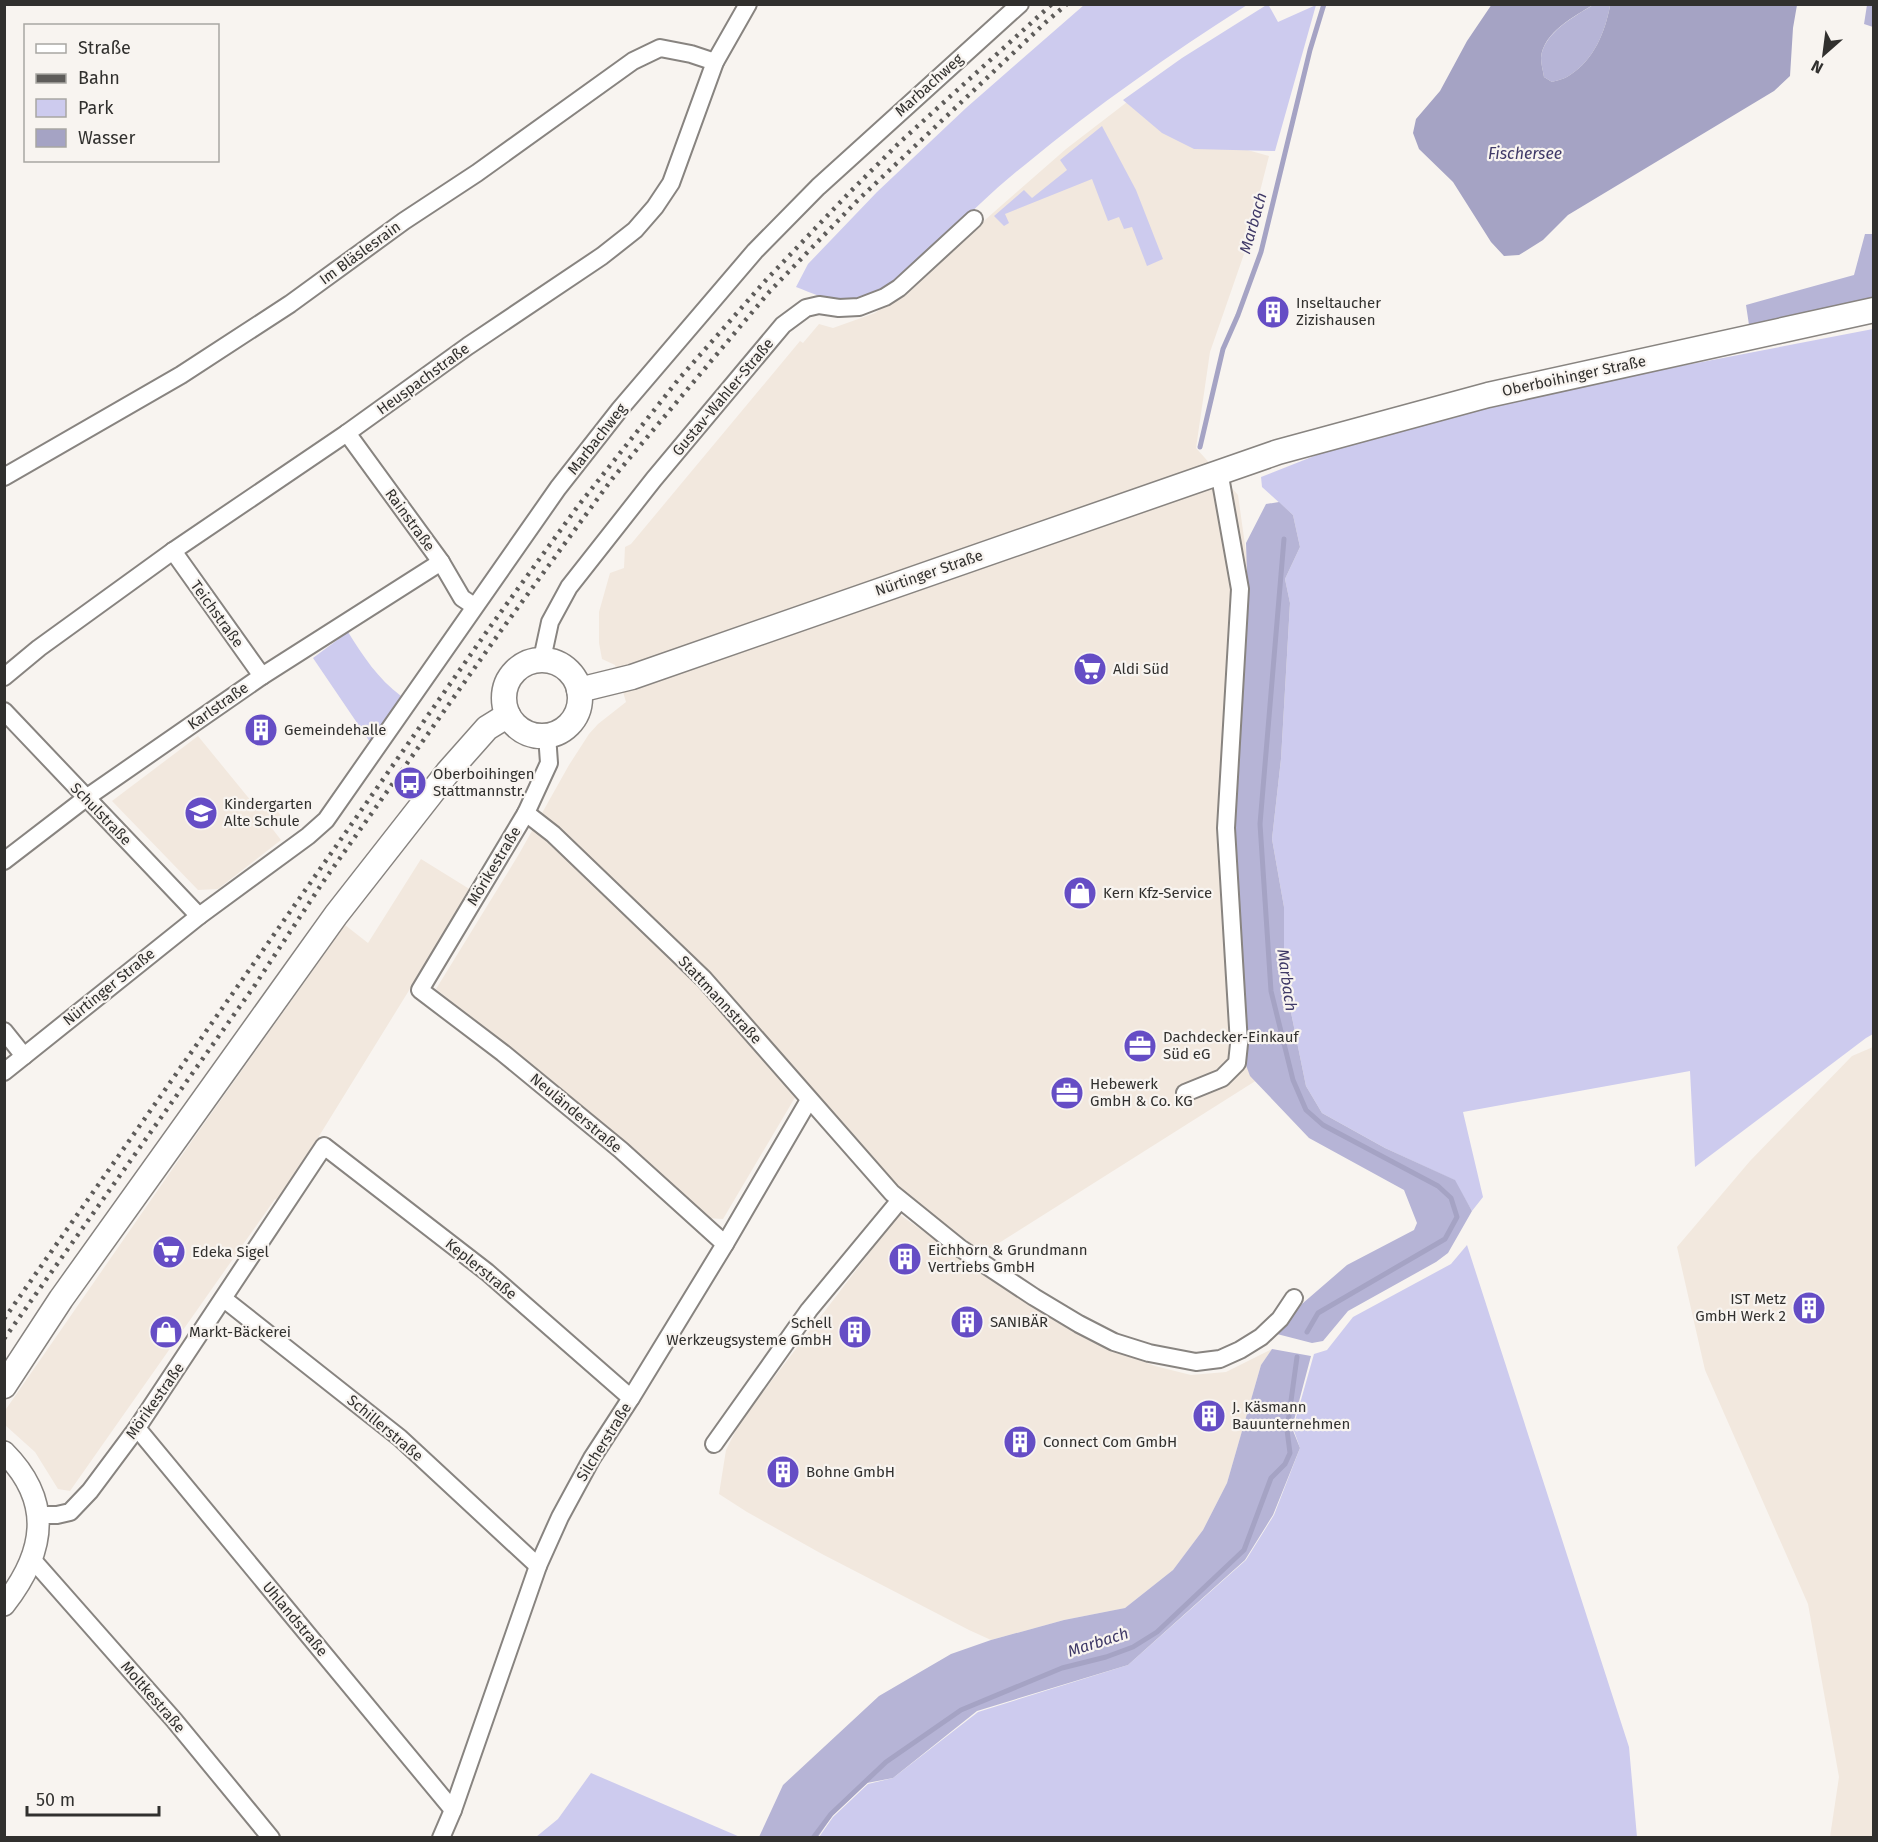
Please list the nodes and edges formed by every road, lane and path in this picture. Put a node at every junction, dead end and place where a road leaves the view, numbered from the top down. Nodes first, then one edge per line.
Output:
1 (748, 4) edge
2 (1020, 4) edge
3 (716, 62) junction
4 (975, 219) dead end
5 (1874, 310) edge
6 (347, 432) junction
7 (1278, 452) joint
8 (1219, 471) junction
9 (4, 477) edge
10 (173, 551) junction
11 (441, 562) junction
12 (474, 606) junction
13 (542, 659) junction
14 (262, 676) junction
15 (4, 677) edge
16 (579, 690) junction
17 (4, 711) edge
18 (508, 715) junction
19 (547, 735) junction
20 (86, 798) junction
21 (526, 813) junction
22 (4, 861) edge
23 (216, 905) joint
24 (199, 916) junction
25 (420, 990) joint
26 (4, 1031) edge
27 (24, 1056) junction
28 (4, 1072) edge
29 (1185, 1094) dead end
30 (809, 1100) junction
31 (324, 1146) joint
32 (900, 1200) junction
33 (725, 1244) junction
34 (1294, 1298) dead end
35 (224, 1299) junction
36 (4, 1386) edge
37 (631, 1398) junction
38 (137, 1428) junction
39 (714, 1444) dead end
40 (4, 1452) edge
41 (39, 1515) junction
42 (32, 1559) junction
43 (538, 1566) junction
44 (4, 1605) edge
45 (453, 1810) junction
46 (271, 1838) edge
47 (441, 1838) edge

1 - 3 street, Heuspachstraße
2 - 12 street, Marbachweg
3 - 6 street, Heuspachstraße
3 - 9 street, Im Bläslesrain
4 - 13 street, Gustav-Wahler-Straße
5 - 7 main road, Oberboihinger Straße
6 - 10 street, Heuspachstraße
6 - 11 street, Rainstraße
7 - 8 main road, Nürtinger Straße
8 - 16 main road, Nürtinger Straße
8 - 29 street
10 - 14 street, Teichstraße
10 - 15 street, Heuspachstraße
11 - 12 street, Rainstraße
11 - 14 street, Karlstraße
12 - 23 street, Marbachweg
13 - 16 main road
13 - 18 main road
14 - 20 street, Karlstraße
16 - 19 main road
17 - 20 street, Schulstraße
18 - 19 main road
18 - 36 main road
19 - 21 street, Mörikestraße
20 - 22 street, Karlstraße
20 - 24 street, Schulstraße
21 - 25 street, Mörikestraße
21 - 30 street, Stattmannstraße
23 - 24 street, Nürtinger Straße
24 - 27 street, Nürtinger Straße
25 - 33 street, Neuländerstraße
26 - 27 street
27 - 28 street, Nürtinger Straße
30 - 32 street, Stattmannstraße
30 - 33 street, Silcherstraße
31 - 35 street, Mörikestraße
31 - 37 street, Keplerstraße
32 - 34 street, Stattmannstraße
32 - 39 street
33 - 37 street, Silcherstraße
35 - 38 street, Mörikestraße
35 - 43 street, Schillerstraße
37 - 43 street, Silcherstraße
38 - 41 street, Mörikestraße
38 - 45 street, Uhlandstraße
40 - 41 street
41 - 42 street
42 - 44 street
42 - 46 street, Moltkestraße
43 - 45 street, Silcherstraße
45 - 47 street, Silcherstraße

